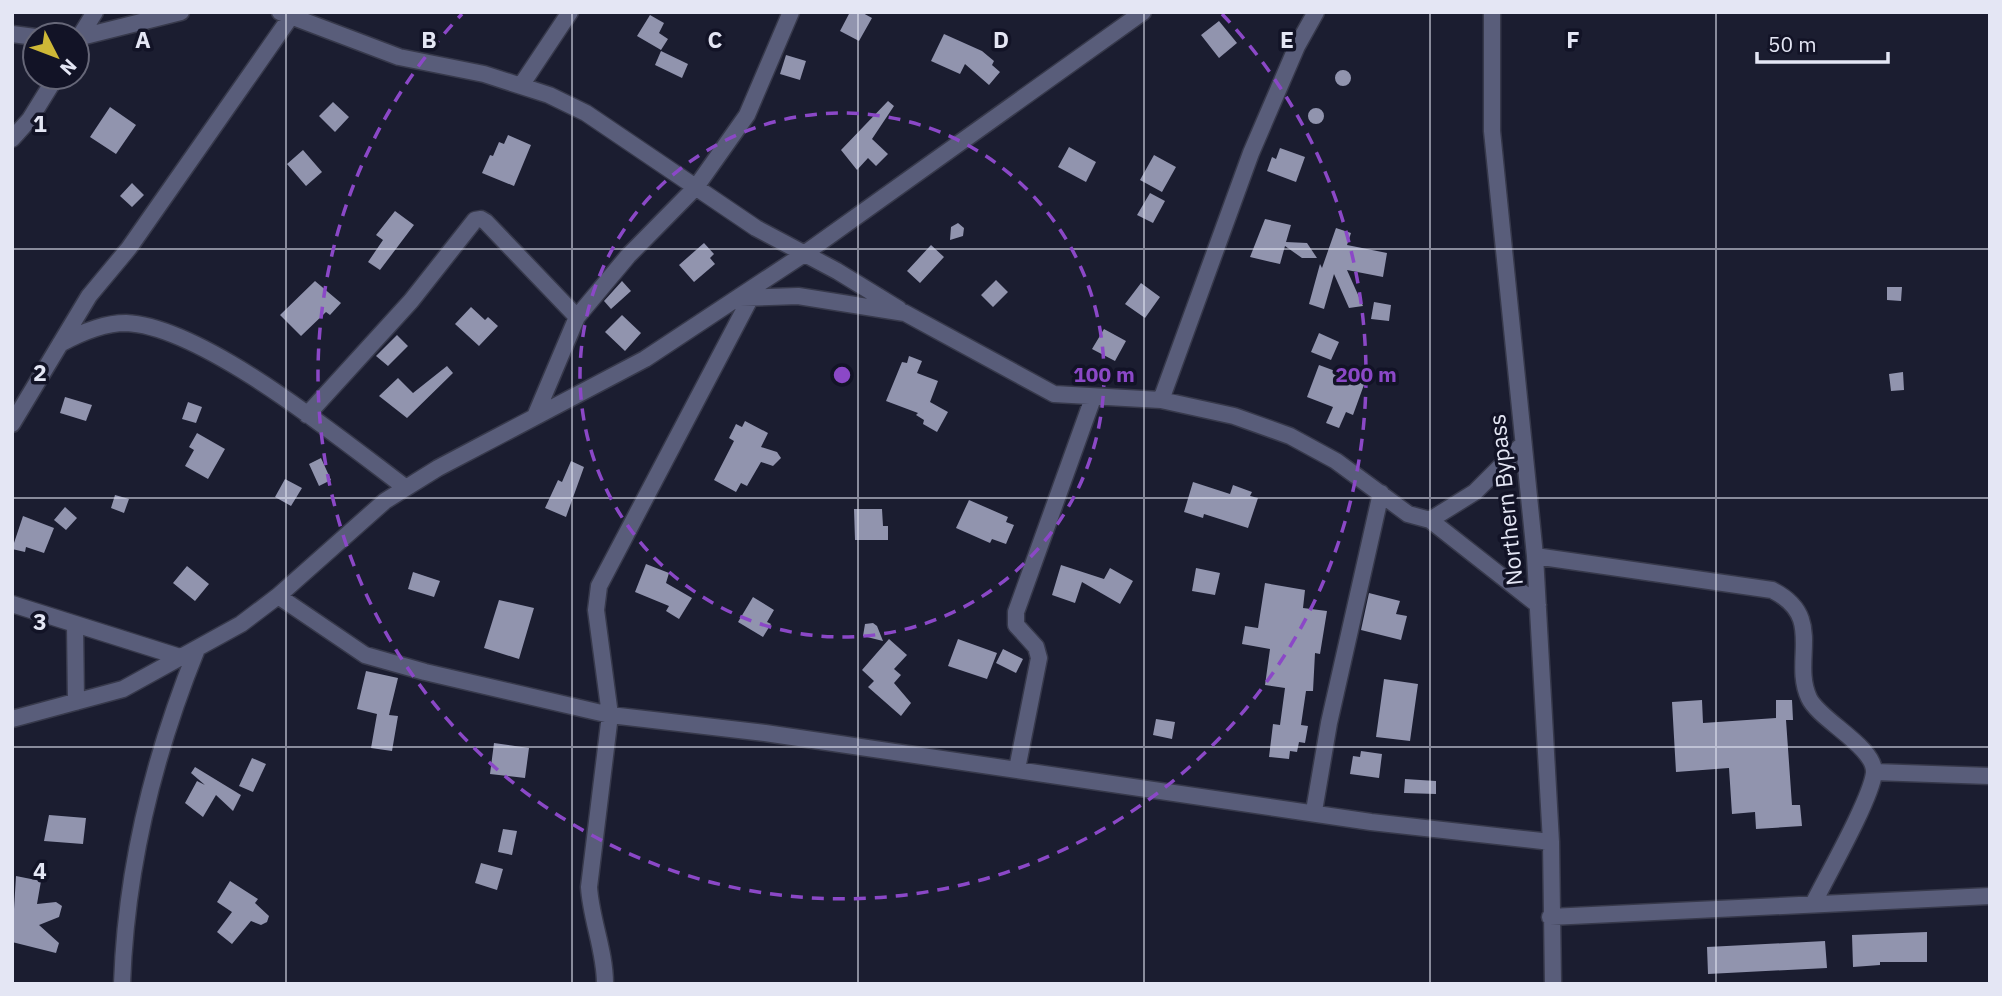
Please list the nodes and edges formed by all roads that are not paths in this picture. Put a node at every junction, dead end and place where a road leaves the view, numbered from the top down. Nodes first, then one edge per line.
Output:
1 (181, 12) edge
2 (570, 12) edge
3 (791, 12) edge
4 (1143, 12) edge
5 (1315, 12) edge
6 (1492, 12) edge
7 (288, 14) edge
8 (91, 36) edge
9 (522, 84) junction
10 (47, 91) edge
11 (12, 139) edge
12 (696, 187) junction
13 (804, 254) junction
14 (743, 297) junction
15 (905, 313) junction
16 (577, 317) junction
17 (60, 344) junction
18 (1093, 398) junction
19 (1161, 400) junction
20 (536, 414) junction
21 (307, 415) junction
22 (12, 424) edge
23 (1522, 445) junction
24 (406, 488) junction
25 (1381, 493) junction
26 (1430, 520) junction
27 (1535, 556) junction
28 (278, 596) junction
29 (12, 604) edge
30 (1538, 605) junction
31 (75, 625) junction
32 (197, 649) junction
33 (183, 658) junction
34 (76, 702) junction
35 (610, 715) junction
36 (12, 719) edge
37 (1017, 769) junction
38 (1874, 772) junction
39 (1990, 776) edge
40 (1314, 811) junction
41 (1551, 842) junction
42 (1990, 896) edge
43 (1813, 904) junction
44 (1550, 917) junction
45 (122, 984) edge
46 (605, 984) edge
47 (1553, 984) edge

1 - 8 street
2 - 9 street
3 - 12 street
4 - 13 street
5 - 19 street
6 - 23 street, Northern Bypass
7 - 9 street
7 - 17 street
9 - 12 street
10 - 11 street
12 - 13 street
12 - 16 street
13 - 14 street
13 - 15 street
14 - 15 street
14 - 20 street
14 - 35 street
15 - 18 street
16 - 20 street
16 - 21 street
17 - 21 street
17 - 22 street
18 - 19 street
18 - 37 street
19 - 25 street
20 - 24 street
21 - 24 street
23 - 26 street
23 - 27 street, Northern Bypass
24 - 28 street
25 - 26 street
25 - 40 street
26 - 30 street
27 - 30 street, Northern Bypass
27 - 38 street
28 - 32 street
28 - 35 street
29 - 31 street
30 - 41 street, Northern Bypass
31 - 33 street
31 - 34 street
32 - 33 street
32 - 45 street
33 - 34 street
34 - 36 street
35 - 37 street
35 - 46 street
37 - 40 street
38 - 39 street
38 - 43 street
40 - 41 street
41 - 44 street, Northern Bypass
42 - 43 street
43 - 44 street
44 - 47 street, Northern Bypass

